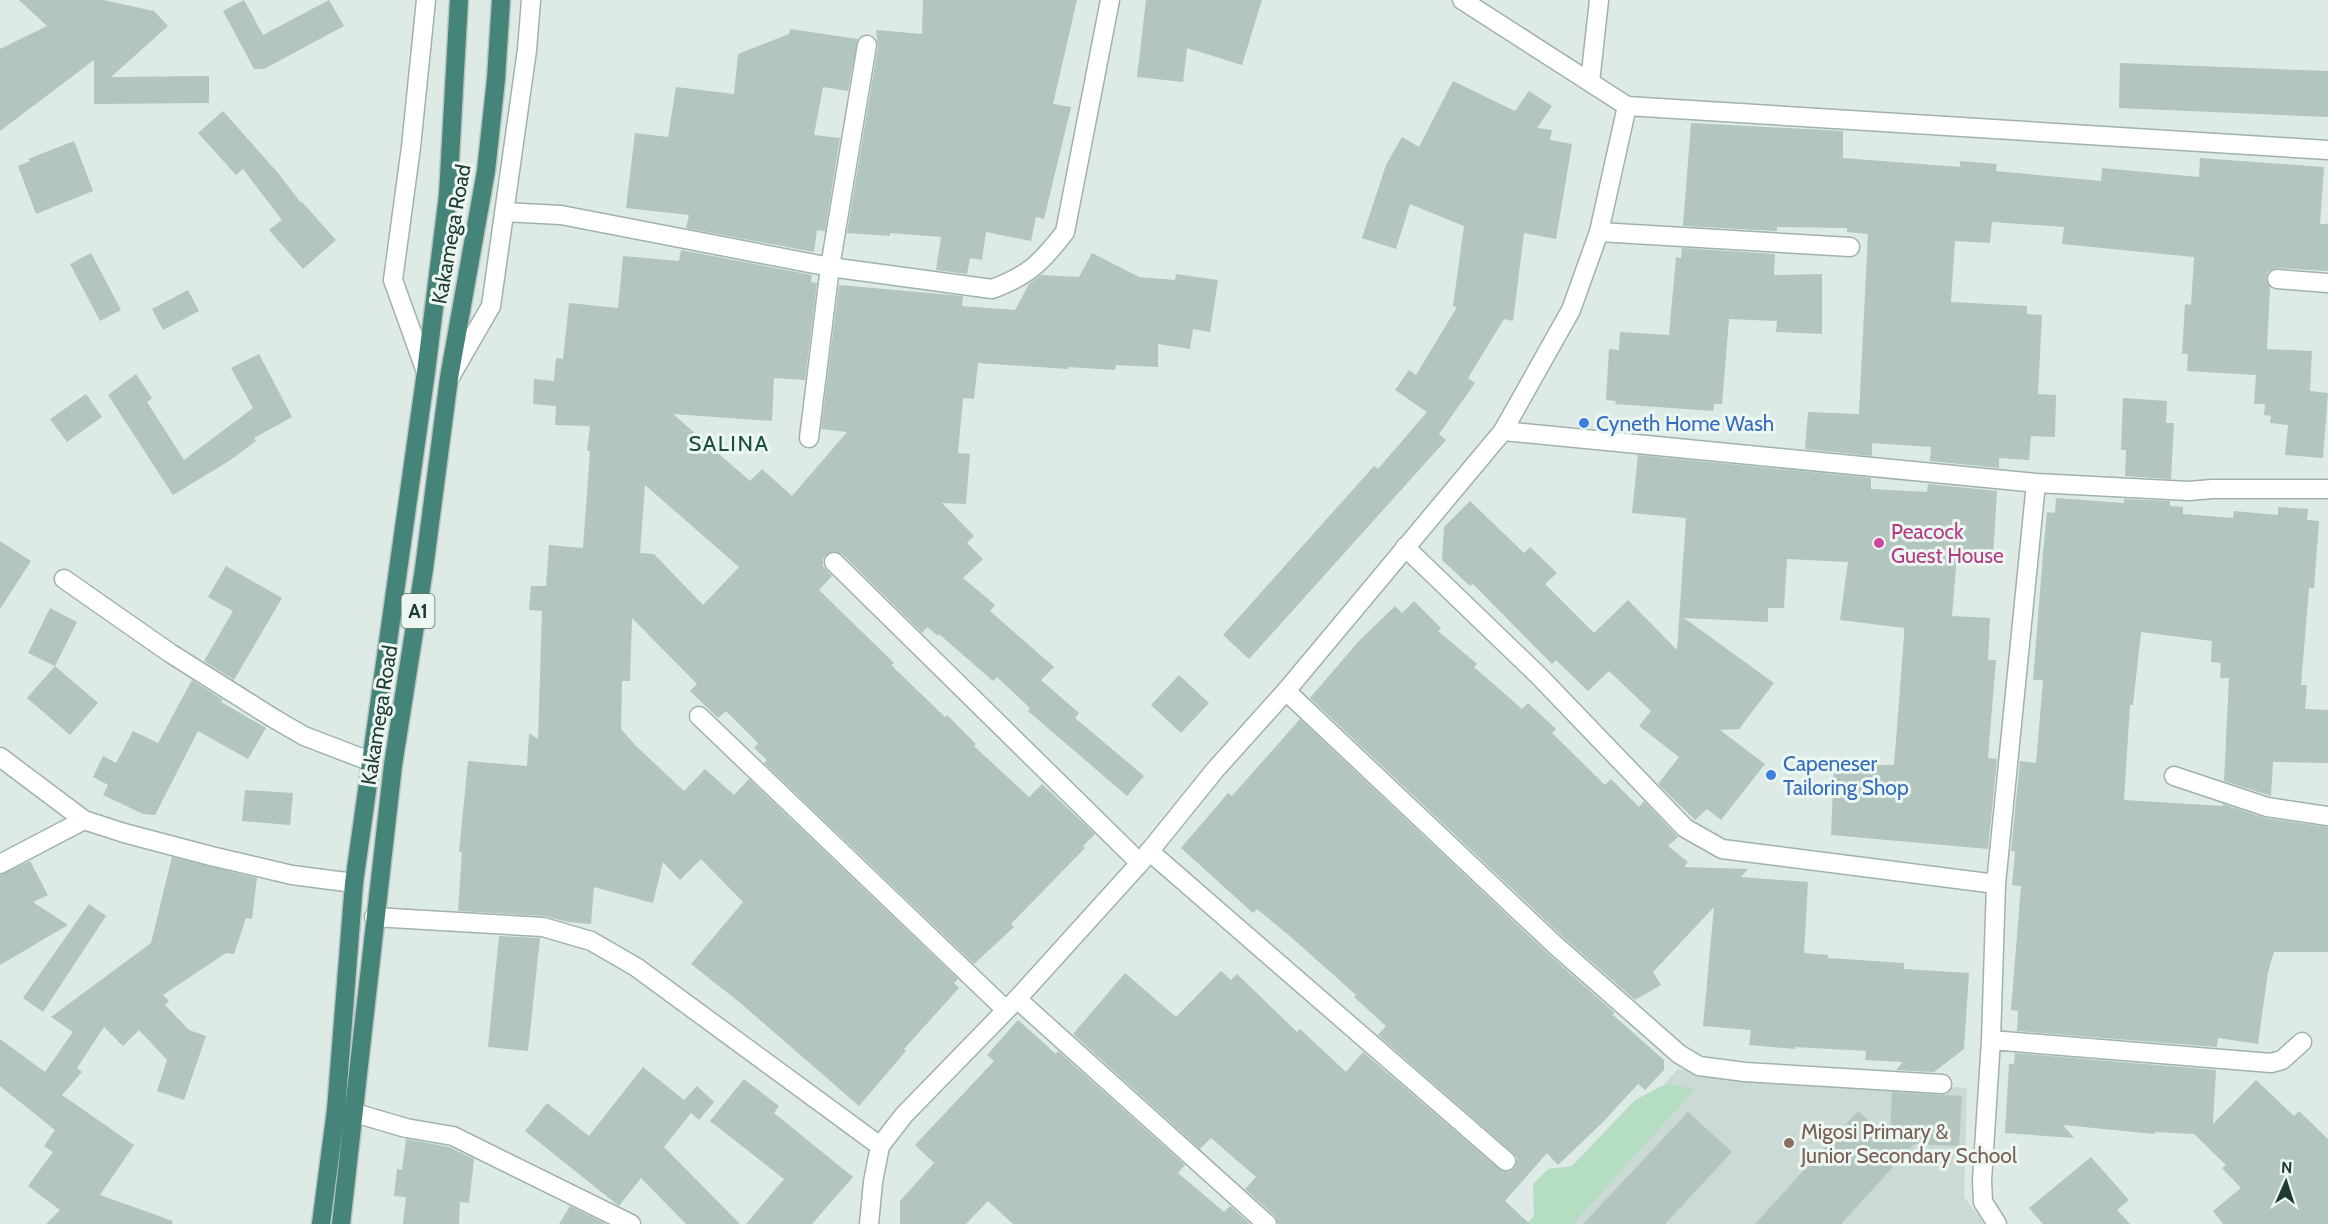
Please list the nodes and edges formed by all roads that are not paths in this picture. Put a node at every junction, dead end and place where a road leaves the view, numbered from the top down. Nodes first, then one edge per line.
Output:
1 (426, 0) edge
2 (459, 0) edge
3 (501, 0) edge
4 (531, 0) edge
5 (1110, 0) edge
6 (1461, 0) edge
7 (1599, 0) edge
8 (867, 45) dead end
9 (1590, 82) junction
10 (1627, 106) junction
11 (2328, 150) edge
12 (505, 212) junction
13 (1599, 232) junction
14 (1850, 248) dead end
15 (830, 267) junction
16 (2277, 279) dead end
17 (2328, 283) edge
18 (426, 372) junction
19 (449, 378) junction
20 (1503, 431) junction
21 (809, 438) dead end
22 (2036, 483) junction
23 (2328, 489) edge
24 (1405, 547) junction
25 (834, 562) dead end
26 (64, 579) dead end
27 (1286, 691) junction
28 (699, 716) dead end
29 (0, 757) edge
30 (372, 762) junction
31 (2174, 776) dead end
32 (2328, 816) edge
33 (84, 820) junction
34 (1145, 857) junction
35 (0, 864) edge
36 (354, 883) junction
37 (1996, 884) junction
38 (374, 917) junction
39 (1012, 1004) junction
40 (1990, 1040) junction
41 (2302, 1042) dead end
42 (1942, 1084) dead end
43 (355, 1113) junction
44 (880, 1146) junction
45 (1506, 1161) dead end
46 (321, 1224) edge
47 (341, 1224) edge
48 (631, 1224) edge
49 (869, 1224) edge
50 (1267, 1224) edge
51 (1997, 1224) edge

1 - 18 street
2 - 18 highway, Kakamega Road / A1
3 - 19 highway, Kakamega Road / A1
4 - 12 street
5 - 15 street
6 - 9 street
7 - 9 street
8 - 15 street
9 - 10 street
10 - 11 street
10 - 13 street
12 - 15 street
12 - 19 street
13 - 14 street
13 - 20 street
15 - 21 street
16 - 17 street
18 - 30 highway, Kakamega Road / A1
19 - 38 highway, Kakamega Road / A1
20 - 22 street
20 - 24 street
22 - 23 street
22 - 37 street
24 - 27 street
24 - 37 street
25 - 34 street
26 - 30 street
27 - 34 street
27 - 42 street
28 - 39 street
29 - 33 street
30 - 36 highway, Kakamega Road / A1
31 - 32 street
33 - 35 street
33 - 36 street
34 - 39 street
34 - 45 street
36 - 46 highway, Kakamega Road / A1
37 - 40 street
38 - 43 highway, Kakamega Road / A1
38 - 44 street
39 - 44 street
39 - 50 street
40 - 41 street
40 - 51 street
43 - 47 highway, Kakamega Road / A1
43 - 48 street
44 - 49 street

